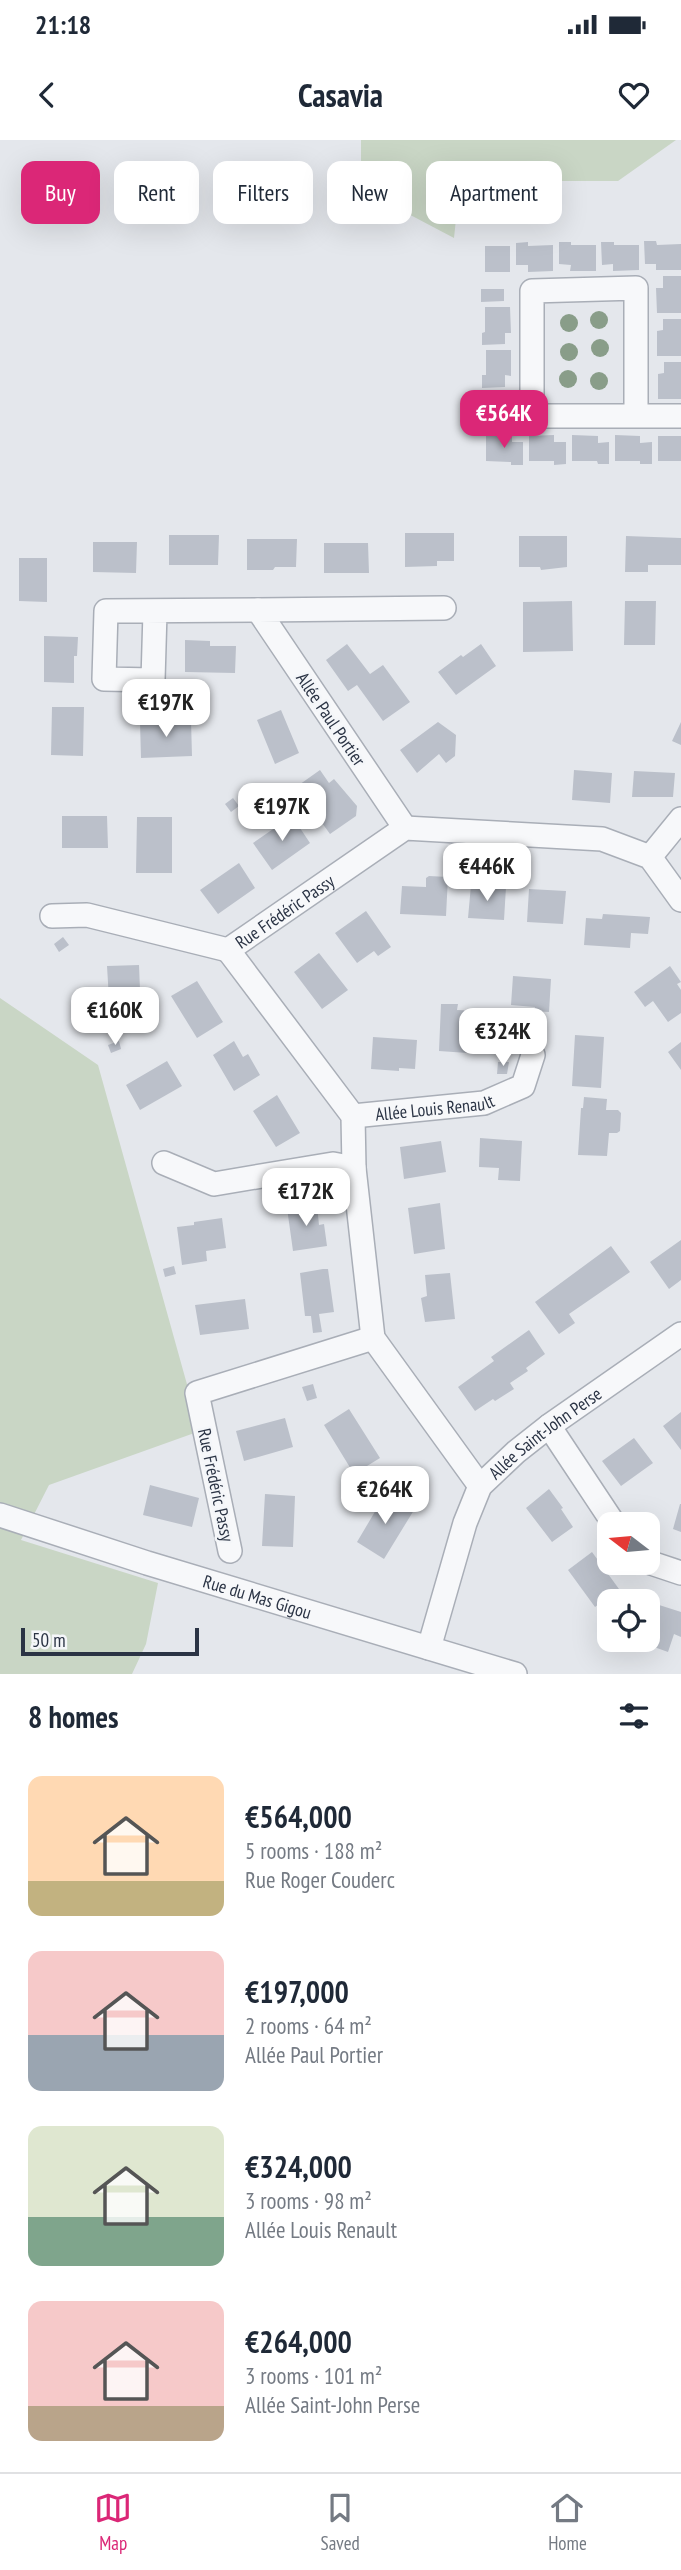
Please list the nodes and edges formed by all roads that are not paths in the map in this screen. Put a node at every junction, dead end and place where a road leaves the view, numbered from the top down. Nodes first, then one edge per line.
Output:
1 (636, 416) junction
2 (681, 416) edge
3 (444, 608) dead end
4 (258, 610) junction
5 (155, 611) dead end
6 (681, 819) edge
7 (405, 828) junction
8 (650, 857) junction
9 (681, 900) edge
10 (52, 916) dead end
11 (228, 950) junction
12 (533, 1055) dead end
13 (353, 1116) junction
14 (164, 1163) dead end
15 (354, 1168) junction
16 (681, 1334) edge
17 (373, 1338) junction
18 (549, 1426) junction
19 (480, 1486) junction
20 (606, 1512) edge
21 (0, 1516) edge
22 (230, 1551) dead end
23 (660, 1566) edge
24 (681, 1573) edge
25 (429, 1648) junction
26 (515, 1674) edge

1 - 1 street
1 - 2 street
3 - 4 street
4 - 5 street
4 - 7 street, Allée Paul Portier
6 - 8 street
7 - 8 street
7 - 11 street, Rue Frédéric Passy
8 - 9 street
10 - 11 street, Rue Frédéric Passy
11 - 13 street, Rue Frédéric Passy
12 - 13 street, Allée Louis Renault
13 - 15 street
14 - 15 street
15 - 17 street
16 - 18 street, Allée Saint-John Perse
17 - 19 street
17 - 22 street, Rue Frédéric Passy
18 - 19 street, Allée Saint-John Perse
18 - 20 street
19 - 25 street, Allée Saint-John Perse
21 - 25 street, Rue du Mas Gigou
23 - 24 street
25 - 26 street, Rue du Mas Gigou

